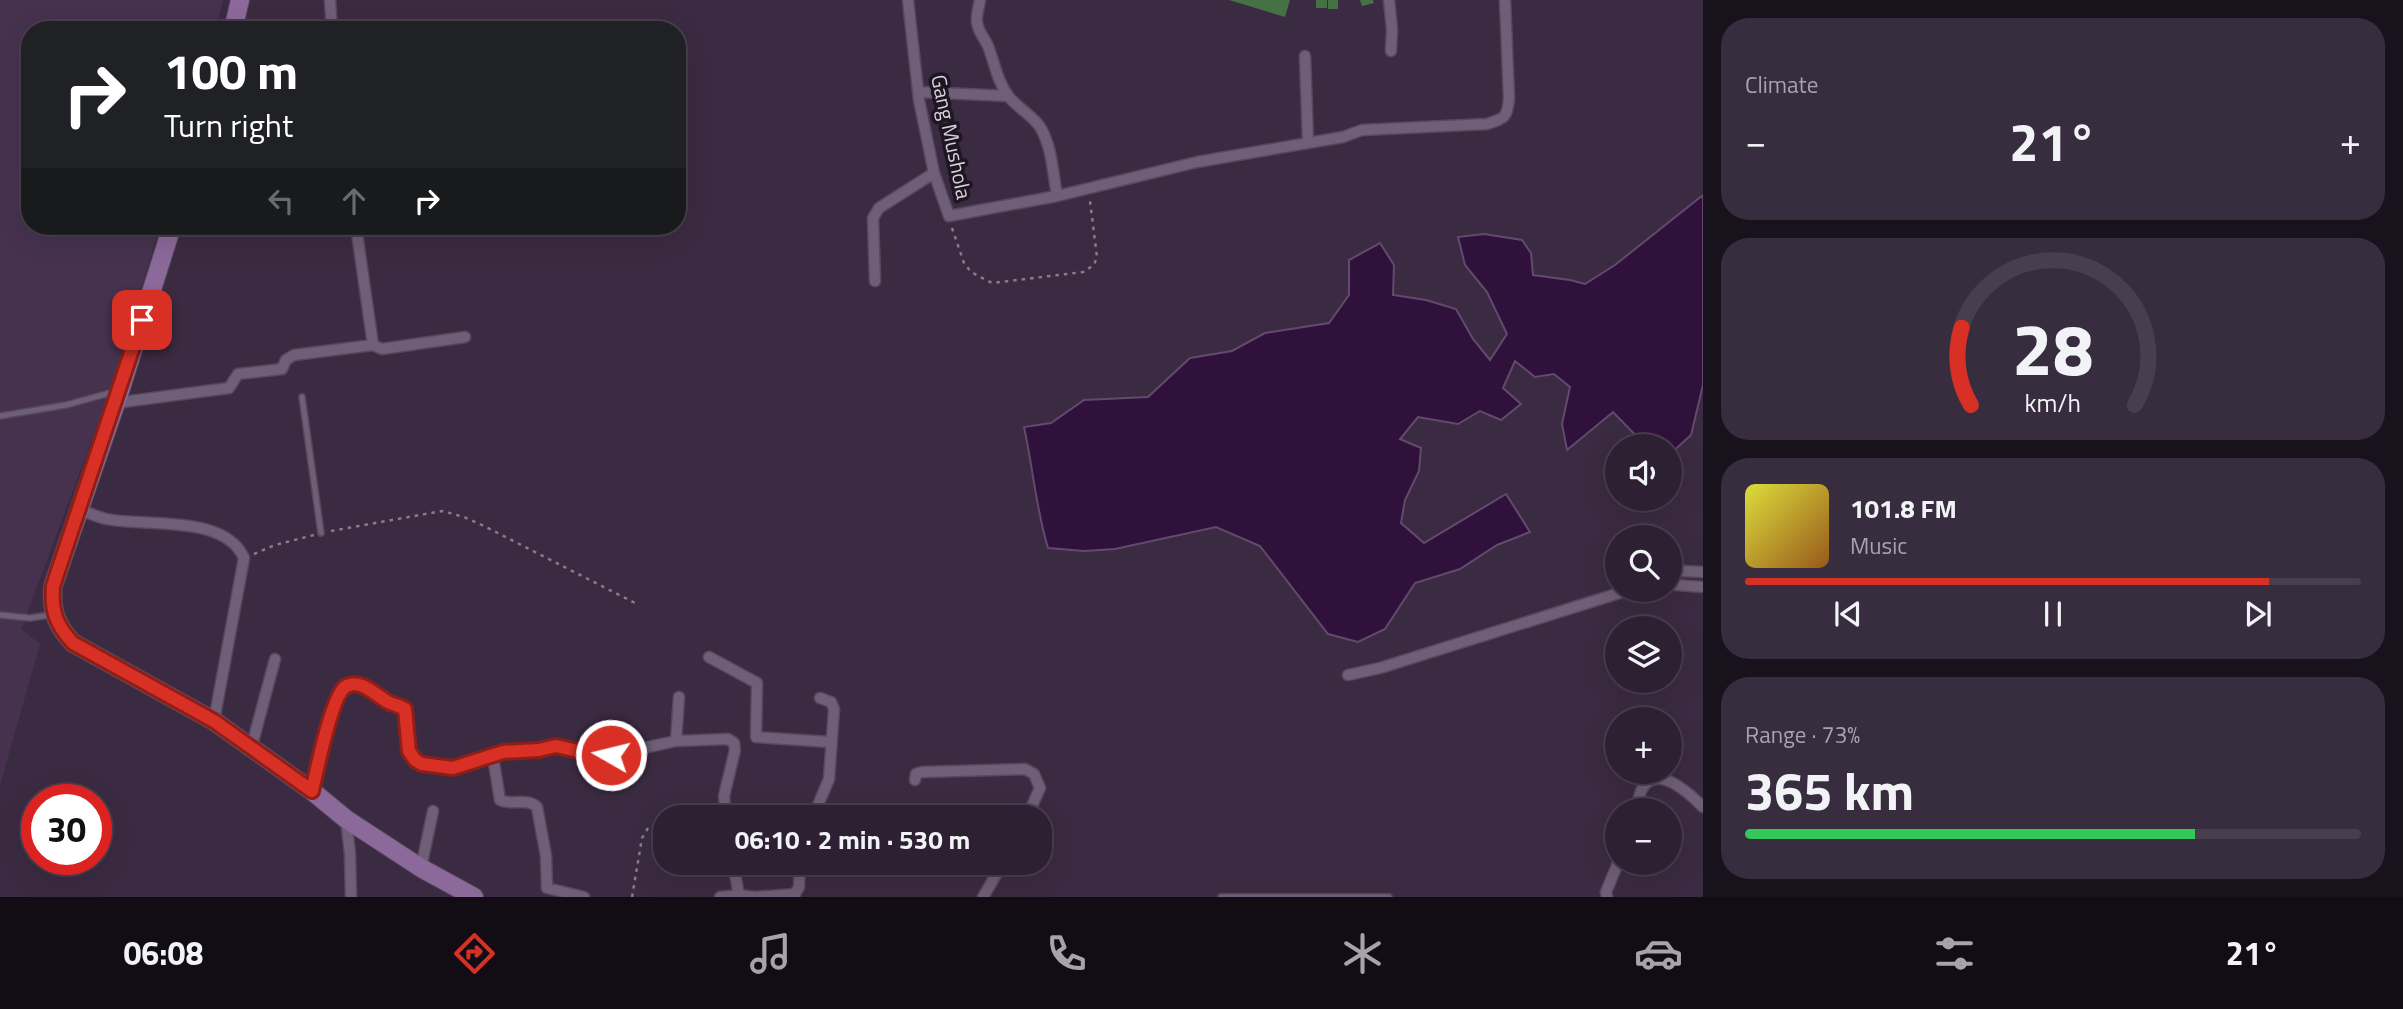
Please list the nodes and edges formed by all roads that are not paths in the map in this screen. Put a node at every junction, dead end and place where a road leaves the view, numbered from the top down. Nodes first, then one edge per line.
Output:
1 (240, 0) edge
2 (330, 0) edge
3 (908, 0) edge
4 (980, 0) edge
5 (1389, 0) edge
6 (1505, 0) edge
7 (235, 21) edge
8 (331, 21) edge
9 (1391, 51) dead end
10 (1305, 56) dead end
11 (919, 92) junction
12 (1008, 96) junction
13 (1308, 142) junction
14 (934, 173) junction
15 (1057, 196) junction
16 (169, 235) edge
17 (357, 235) edge
18 (875, 281) dead end
19 (465, 337) dead end
20 (373, 345) junction
21 (117, 397) junction
22 (302, 397) dead end
23 (0, 416) edge
24 (80, 510) junction
25 (321, 533) road end
26 (1682, 571) edge
27 (1703, 572) edge
28 (1682, 585) edge
29 (1703, 587) edge
30 (1605, 598) edge
31 (54, 614) junction
32 (0, 615) edge
33 (709, 657) dead end
34 (275, 659) dead end
35 (1348, 675) dead end
36 (679, 697) dead end
37 (820, 698) dead end
38 (214, 721) junction
39 (676, 741) junction
40 (830, 742) junction
41 (251, 749) junction
42 (492, 757) junction
43 (915, 780) dead end
44 (312, 791) junction
45 (1640, 798) edge
46 (725, 805) edge
47 (818, 805) edge
48 (1032, 805) edge
49 (1703, 807) edge
50 (433, 811) dead end
51 (346, 819) junction
52 (421, 867) junction
53 (735, 875) edge
54 (800, 875) edge
55 (996, 875) edge
56 (1613, 875) edge
57 (447, 891) edge
58 (545, 893) edge
59 (739, 895) junction
60 (351, 897) edge
61 (474, 897) edge
62 (584, 897) edge
63 (720, 897) edge
64 (754, 897) edge
65 (982, 897) edge
66 (1220, 897) edge
67 (1389, 897) edge
68 (1606, 897) edge

1 - 7 main road
2 - 8 street
3 - 11 street, Gang Mushola
4 - 12 street
5 - 9 street
6 - 13 street, Gang Mushola
10 - 13 street
11 - 12 street
11 - 14 street, Gang Mushola
12 - 15 street
13 - 15 street, Gang Mushola
14 - 15 street, Gang Mushola
14 - 18 street
16 - 21 main road
17 - 20 street
19 - 20 street
20 - 21 street
21 - 23 lane
21 - 24 main road
22 - 25 lane
24 - 31 main road
24 - 38 street
26 - 27 street
28 - 29 street
30 - 35 street
31 - 32 lane
31 - 38 main road
33 - 40 street
34 - 41 street
36 - 39 street
37 - 40 street
38 - 41 main road
39 - 42 street
39 - 46 street
40 - 47 street
41 - 44 main road
42 - 44 street
42 - 58 street
43 - 48 street
44 - 51 main road
45 - 49 street
50 - 52 street
51 - 52 main road
51 - 60 street
52 - 57 main road
53 - 59 street
54 - 64 street
55 - 65 street
56 - 68 street
57 - 61 main road
58 - 62 street
59 - 63 street
59 - 64 street
66 - 67 lane

